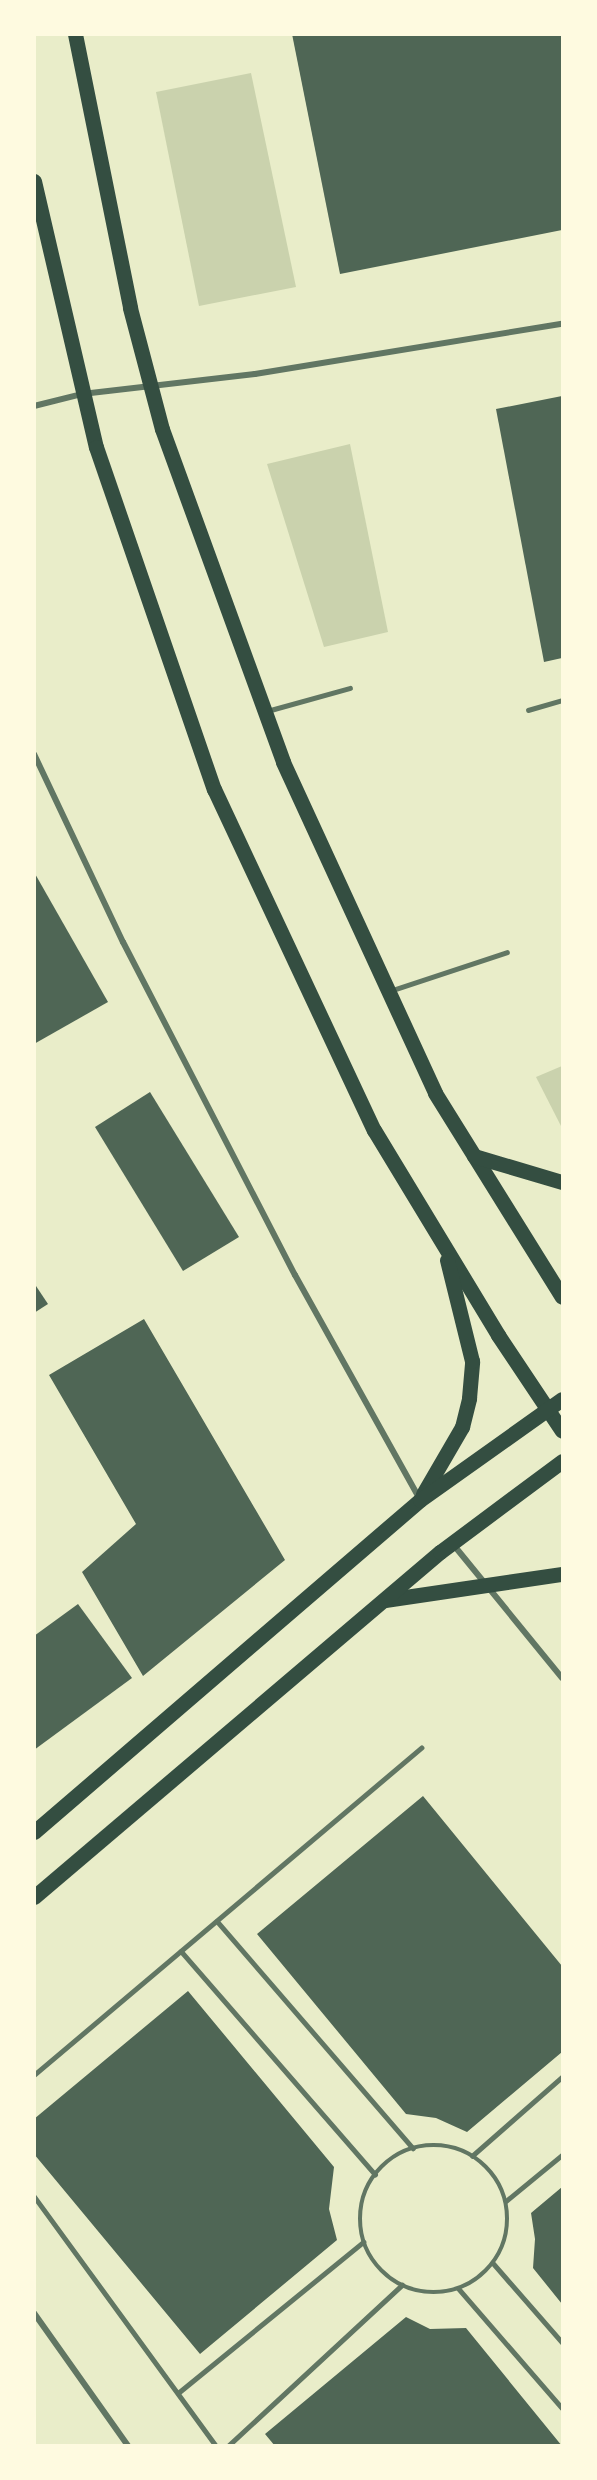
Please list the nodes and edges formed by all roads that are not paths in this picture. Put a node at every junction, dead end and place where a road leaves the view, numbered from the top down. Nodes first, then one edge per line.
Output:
1 (75, 34) edge
2 (34, 181) edge
3 (562, 324) edge
4 (150, 385) junction
5 (82, 394) junction
6 (34, 406) edge
7 (350, 687) dead end
8 (562, 700) edge
9 (528, 710) dead end
10 (265, 712) junction
11 (34, 754) edge
12 (507, 952) dead end
13 (388, 991) junction
14 (474, 1156) junction
15 (562, 1182) edge
16 (442, 1239) junction
17 (562, 1297) edge
18 (562, 1399) edge
19 (547, 1409) junction
20 (562, 1431) edge
21 (562, 1461) edge
22 (420, 1500) junction
23 (452, 1543) junction
24 (562, 1574) edge
25 (486, 1585) junction
26 (385, 1600) junction
27 (562, 1678) edge
28 (421, 1748) dead end
29 (34, 1832) edge
30 (34, 1897) edge
31 (217, 1921) junction
32 (181, 1951) junction
33 (34, 2075) edge
34 (562, 2077) edge
35 (413, 2148) junction
36 (562, 2154) edge
37 (472, 2156) junction
38 (375, 2174) junction
39 (34, 2196) edge
40 (506, 2201) junction
41 (363, 2242) junction
42 (494, 2263) junction
43 (402, 2285) junction
44 (459, 2289) junction
45 (34, 2313) edge
46 (562, 2342) edge
47 (178, 2393) junction
48 (562, 2408) edge
49 (128, 2445) edge
50 (216, 2445) edge
51 (228, 2445) edge

1 - 4 main road
2 - 5 main road
3 - 4 street
4 - 5 street
4 - 10 main road
5 - 6 street
5 - 16 main road
7 - 10 lane
8 - 9 lane
10 - 13 main road
11 - 22 street
12 - 13 lane
13 - 14 main road
14 - 15 main road
14 - 17 main road
16 - 19 main road
16 - 22 main road
18 - 19 main road
19 - 20 main road
19 - 22 main road
21 - 23 main road
22 - 29 main road
23 - 25 street
23 - 26 main road
24 - 25 main road
25 - 26 main road
25 - 27 street
26 - 30 main road
28 - 31 lane
31 - 32 lane
31 - 35 lane
32 - 33 lane
32 - 38 lane
34 - 37 lane
35 - 37 lane
35 - 38 lane
36 - 40 lane
37 - 40 lane
38 - 41 lane
39 - 47 lane
40 - 42 lane
41 - 43 lane
41 - 47 lane
42 - 44 lane
42 - 46 lane
43 - 44 lane
43 - 51 lane
44 - 48 lane
45 - 49 street
47 - 50 lane

